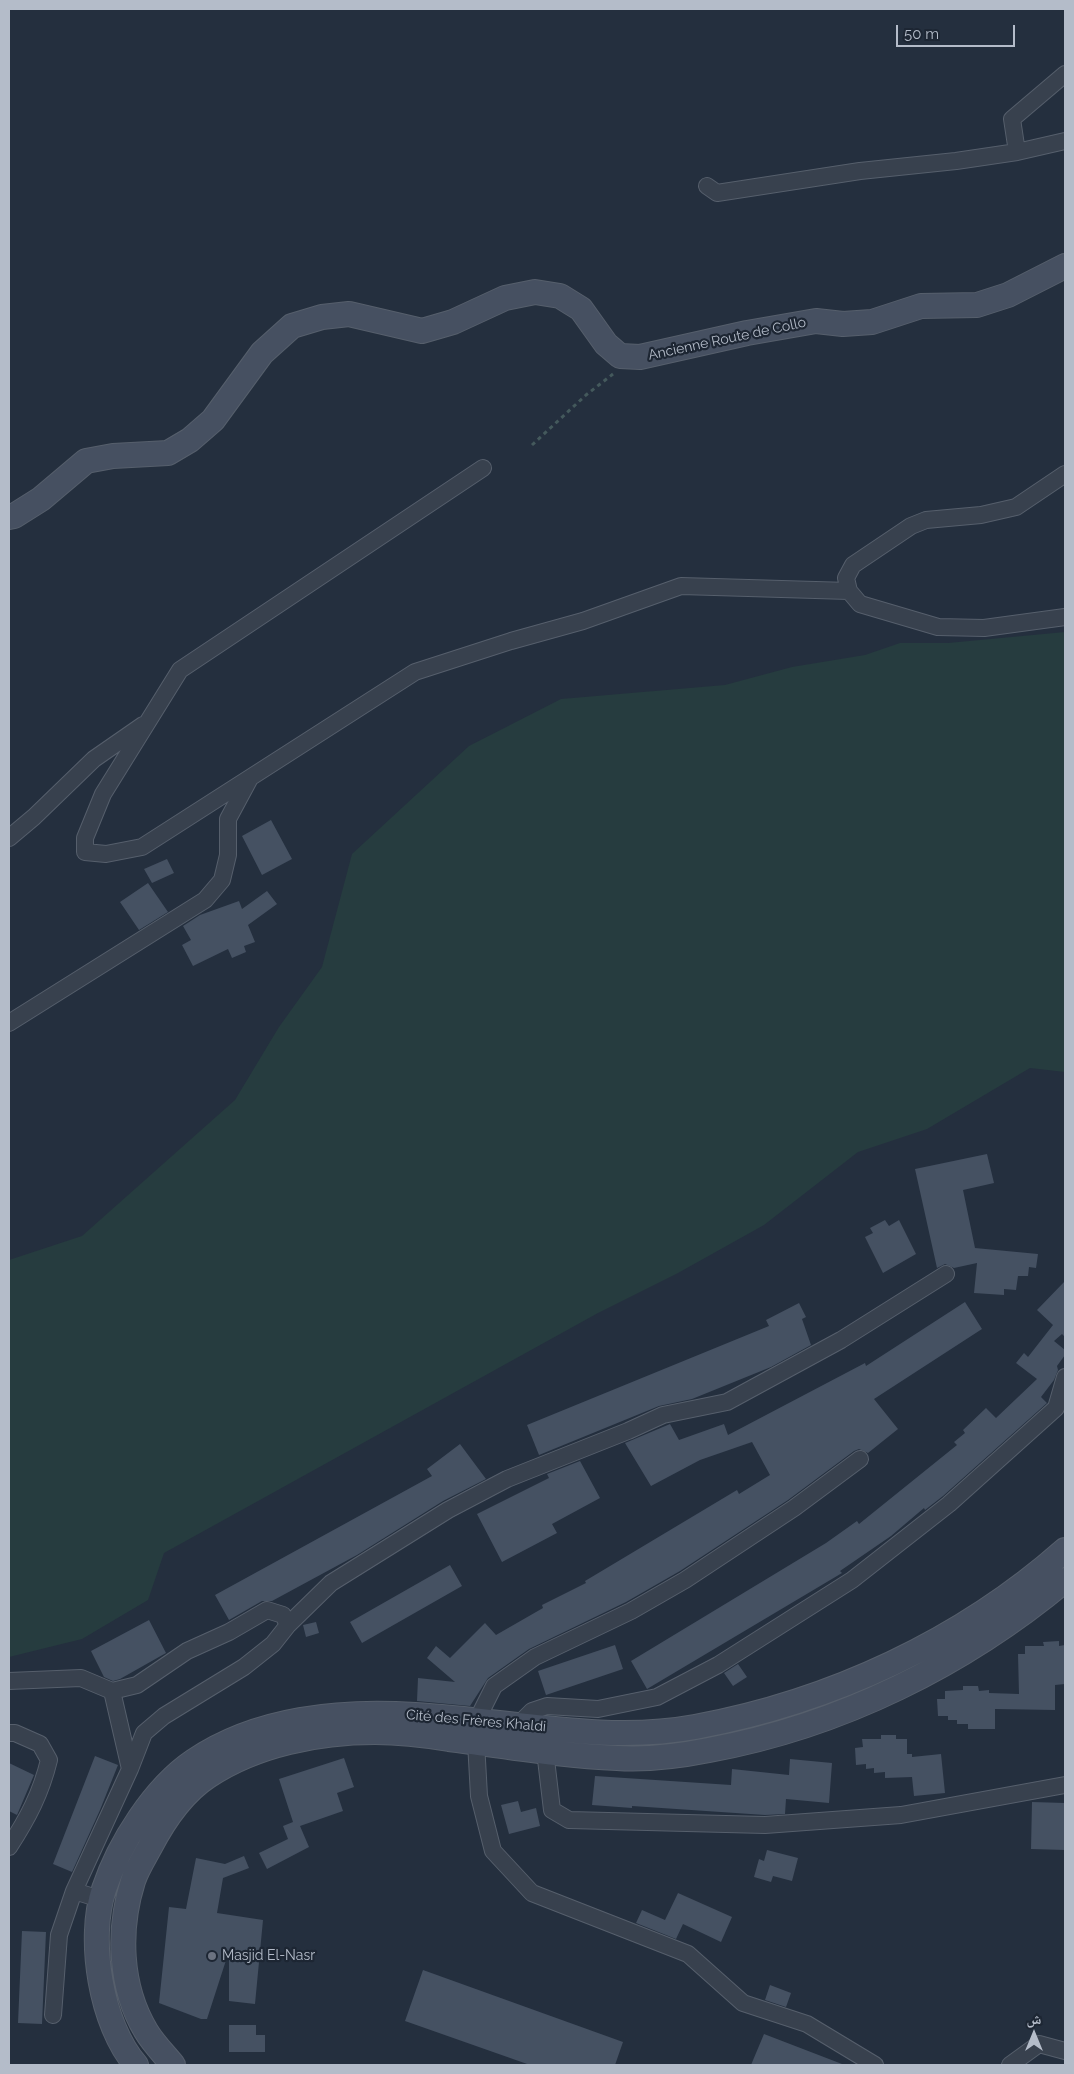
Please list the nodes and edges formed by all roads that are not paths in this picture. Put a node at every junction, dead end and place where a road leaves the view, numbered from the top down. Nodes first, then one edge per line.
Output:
1 (1065, 74) edge
2 (1065, 141) edge
3 (1017, 152) junction
4 (707, 186) dead end
5 (1065, 266) edge
6 (482, 468) dead end
7 (1065, 474) edge
8 (9, 517) edge
9 (849, 591) junction
10 (1065, 617) edge
11 (148, 721) junction
12 (250, 778) junction
13 (9, 838) edge
14 (9, 1023) edge
15 (946, 1274) dead end
16 (1065, 1377) edge
17 (860, 1459) dead end
18 (1065, 1550) edge
19 (1065, 1580) edge
20 (288, 1625) junction
21 (9, 1681) edge
22 (112, 1691) junction
23 (553, 1728) junction
24 (477, 1731) junction
25 (9, 1733) edge
26 (514, 1736) junction
27 (545, 1751) junction
28 (130, 1769) junction
29 (1065, 1785) edge
30 (9, 1847) edge
31 (74, 1891) junction
32 (100, 1899) junction
33 (53, 2015) dead end
34 (1065, 2051) edge
35 (136, 2065) edge
36 (173, 2065) edge
37 (875, 2065) edge
38 (1010, 2065) edge

1 - 3 street
2 - 3 street
3 - 4 street
5 - 8 main road, Ancienne Route de Collo
6 - 11 street
7 - 9 street
9 - 10 street
9 - 12 street
11 - 12 street
11 - 13 street
12 - 14 street
15 - 20 street
16 - 26 street
17 - 24 street
18 - 23 main road, Cité des Frères Khaldi
19 - 27 main road, Cité des Frères Khaldi
20 - 22 street
20 - 28 street
21 - 22 street
22 - 28 street
23 - 26 main road, Cité des Frères Khaldi
23 - 27 street
24 - 26 main road, Cité des Frères Khaldi
24 - 32 main road, Cité des Frères Khaldi
24 - 36 main road, Cité des Frères Khaldi
24 - 37 street
25 - 30 street
26 - 27 main road, Cité des Frères Khaldi
27 - 29 street
28 - 31 street
31 - 32 street
31 - 33 street
32 - 35 main road, Cité des Frères Khaldi
34 - 38 street

